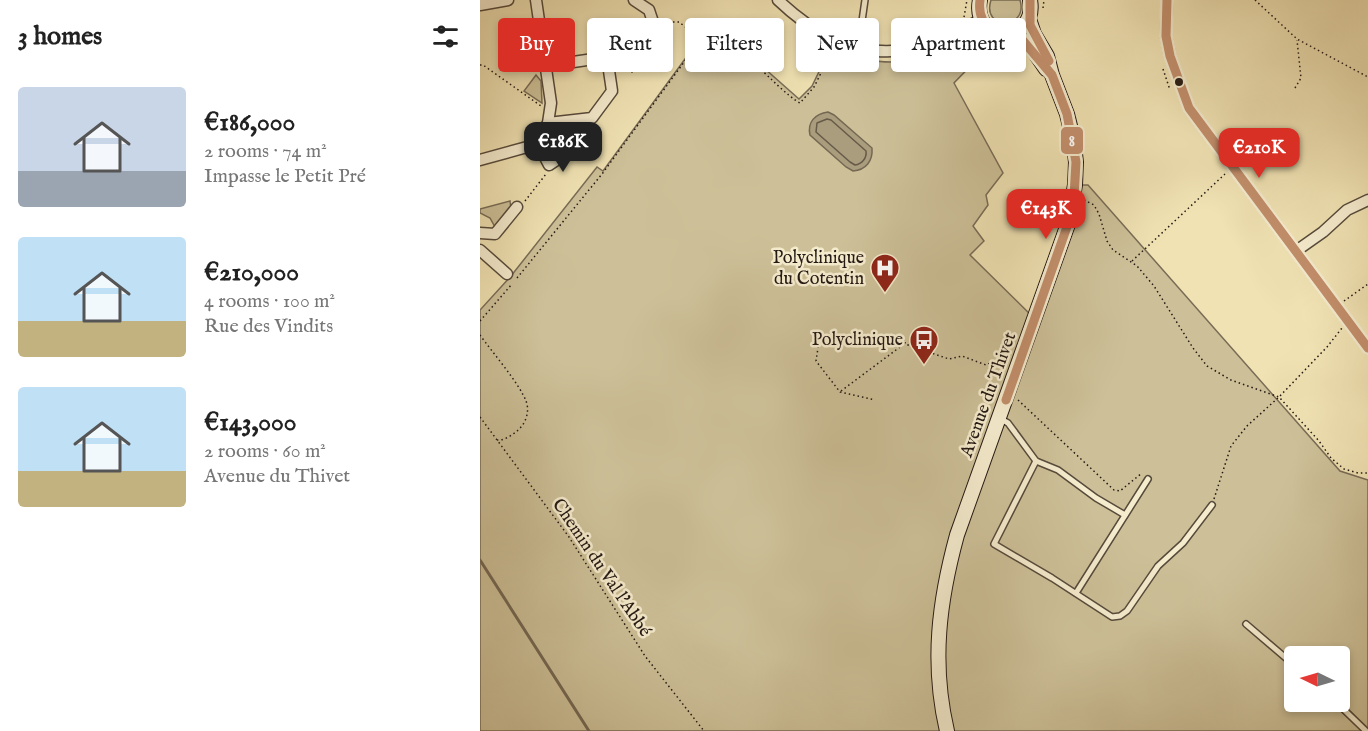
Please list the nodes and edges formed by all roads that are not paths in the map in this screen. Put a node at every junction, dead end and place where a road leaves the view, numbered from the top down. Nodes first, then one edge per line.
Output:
1 (508, 0) edge
2 (536, 0) edge
3 (634, 0) edge
4 (778, 0) edge
5 (865, 0) edge
6 (980, 0) edge
7 (1030, 0) edge
8 (1167, 0) edge
9 (480, 5) edge
10 (539, 18) edge
11 (652, 18) edge
12 (796, 18) edge
13 (862, 18) edge
14 (981, 18) edge
15 (1029, 19) junction
16 (1026, 23) edge
17 (1026, 43) edge
18 (575, 62) edge
19 (546, 72) edge
20 (1052, 75) junction
21 (550, 118) junction
22 (586, 120) junction
23 (537, 142) junction
24 (480, 160) edge
25 (1368, 200) edge
26 (518, 207) road end
27 (480, 234) edge
28 (480, 250) edge
29 (1296, 250) junction
30 (507, 274) dead end
31 (1368, 348) edge
32 (1000, 418) junction
33 (1036, 461) junction
34 (1148, 479) road end
35 (1212, 506) road end
36 (1125, 515) junction
37 (1076, 593) junction
38 (1246, 624) dead end
39 (1284, 656) edge
40 (1346, 712) edge
41 (947, 731) edge
42 (1366, 731) edge

1 - 9 street
2 - 10 street
3 - 11 street
4 - 12 street
5 - 13 lane
6 - 14 main road
7 - 15 main road
8 - 29 street
15 - 16 main road
15 - 20 main road, Avenue du Thivet
17 - 20 main road, Avenue du Thivet
18 - 22 street
19 - 21 street
20 - 32 main road, Avenue du Thivet
21 - 22 street
21 - 23 street
22 - 23 street
23 - 24 street
25 - 29 street
26 - 27 street
28 - 30 street
29 - 31 street
32 - 33 lane
32 - 41 main road, Avenue du Thivet
33 - 36 lane
33 - 37 lane
34 - 36 lane
35 - 37 lane
36 - 37 lane
38 - 39 lane
40 - 42 lane

